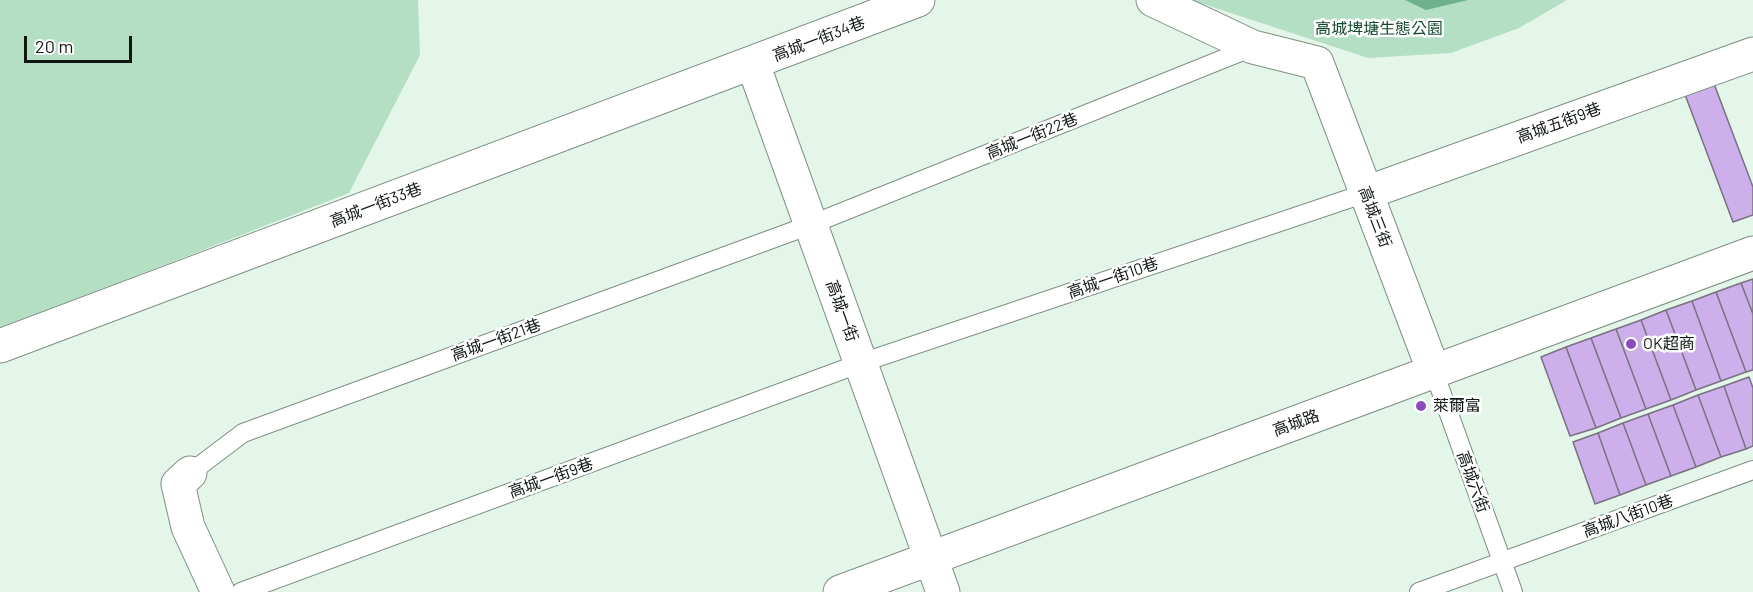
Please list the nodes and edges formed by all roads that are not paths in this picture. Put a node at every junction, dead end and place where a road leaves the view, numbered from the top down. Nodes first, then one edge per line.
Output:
1 (918, 0) edge
2 (1153, 0) edge
3 (1253, 46) junction
4 (1753, 54) edge
5 (753, 64) junction
6 (1366, 192) junction
7 (810, 225) junction
8 (1753, 253) edge
9 (0, 346) edge
10 (861, 363) junction
11 (1434, 372) junction
12 (1753, 470) edge
13 (190, 473) joint
14 (931, 558) junction
15 (1502, 562) junction
16 (218, 592) edge
17 (241, 592) edge
18 (840, 592) edge
19 (943, 592) edge
20 (1419, 592) edge
21 (1513, 592) edge

1 - 5 street, 高城一街34巷
2 - 3 street
3 - 6 street, 高城三街
3 - 7 lane, 高城一街22巷
4 - 6 street, 高城五街9巷
5 - 7 street, 高城一街
5 - 9 street, 高城一街33巷
6 - 10 lane, 高城一街10巷
6 - 11 street, 高城三街
7 - 10 street, 高城一街
7 - 13 lane, 高城一街21巷
8 - 11 street, 高城路
10 - 14 street, 高城一街
10 - 17 lane, 高城一街9巷
11 - 14 street, 高城路
11 - 15 lane, 高城六街
12 - 15 lane, 高城八街10巷
13 - 16 street
14 - 18 street, 高城路
14 - 19 street, 高城一街
15 - 20 lane, 高城八街10巷
15 - 21 lane, 高城六街

